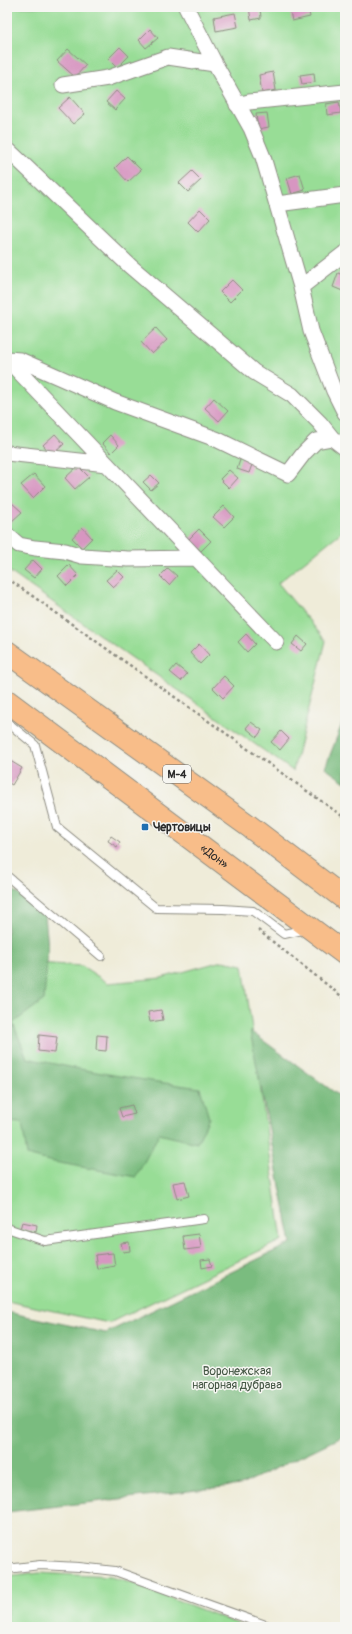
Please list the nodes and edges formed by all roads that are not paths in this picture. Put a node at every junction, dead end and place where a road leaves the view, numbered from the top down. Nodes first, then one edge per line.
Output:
1 (186, 7) edge
2 (215, 64) junction
3 (63, 85) dead end
4 (345, 92) edge
5 (237, 105) junction
6 (7, 149) edge
7 (345, 195) edge
8 (276, 204) junction
9 (345, 253) edge
10 (301, 287) junction
11 (7, 359) edge
12 (345, 414) edge
13 (332, 438) junction
14 (345, 448) edge
15 (7, 453) edge
16 (107, 464) junction
17 (7, 535) edge
18 (196, 558) junction
19 (276, 642) dead end
20 (7, 652) edge
21 (7, 701) edge
22 (7, 722) edge
23 (7, 876) edge
24 (345, 899) edge
25 (311, 929) junction
26 (345, 954) edge
27 (101, 956) dead end
28 (204, 1220) dead end
29 (7, 1228) edge
30 (7, 1569) edge
31 (271, 1627) edge

1 - 2 street
2 - 3 street
2 - 5 street
4 - 5 street
5 - 8 street
6 - 13 street
7 - 8 street
8 - 10 street
9 - 10 street
10 - 12 street
11 - 13 street
11 - 16 street
13 - 14 street
15 - 16 street
16 - 18 street
17 - 18 street
18 - 19 street
20 - 24 highway, М-4
21 - 25 highway, «Дон»
22 - 25 lane
23 - 27 lane
25 - 26 highway, «Дон»
28 - 29 lane
30 - 31 lane

